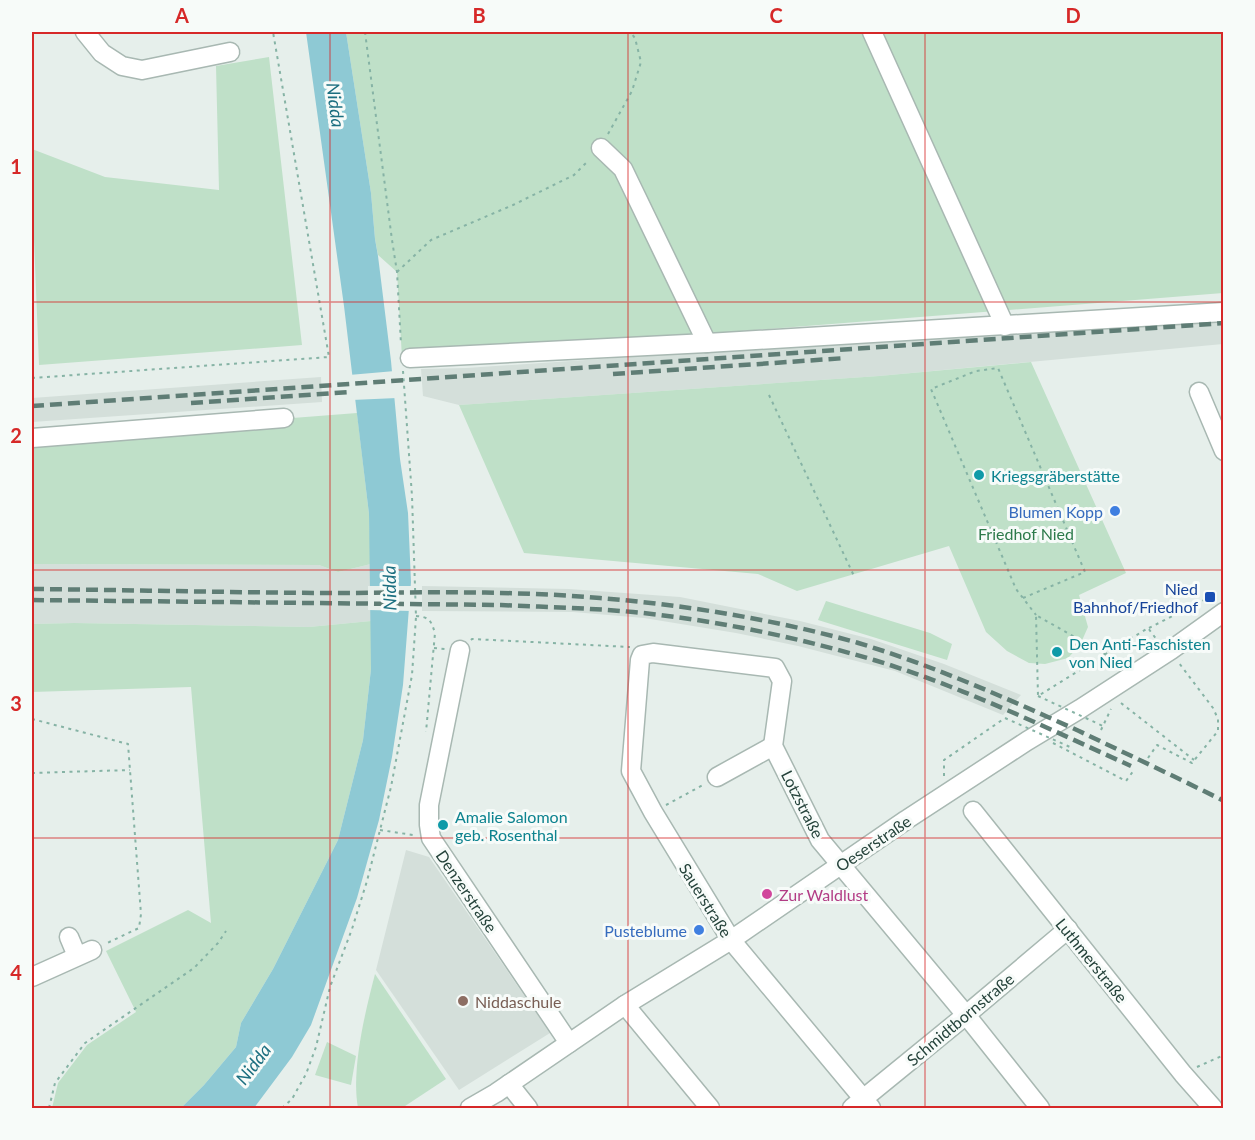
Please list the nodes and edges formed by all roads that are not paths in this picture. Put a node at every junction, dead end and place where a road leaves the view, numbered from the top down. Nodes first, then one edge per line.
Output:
1 (85, 32) edge
2 (872, 32) edge
3 (230, 52) dead end
4 (601, 148) road end
5 (1224, 312) edge
6 (1005, 326) junction
7 (707, 343) junction
8 (404, 358) road end
9 (1199, 392) dead end
10 (284, 418) dead end
11 (32, 438) edge
12 (1224, 451) edge
13 (1221, 619) edge
14 (460, 650) road end
15 (773, 746) junction
16 (717, 777) road end
17 (973, 811) dead end
18 (840, 866) junction
19 (1068, 929) junction
20 (69, 937) dead end
21 (731, 940) junction
22 (32, 977) edge
23 (626, 1005) junction
24 (966, 1015) junction
25 (569, 1044) junction
26 (508, 1084) junction
27 (862, 1105) edge
28 (470, 1108) edge
29 (528, 1108) edge
30 (710, 1108) edge
31 (1040, 1108) edge
32 (1213, 1108) edge

1 - 3 street
2 - 6 street
4 - 7 street
5 - 6 street
6 - 7 street
7 - 8 street
9 - 12 street
10 - 11 street
13 - 18 street, Oeserstraße
14 - 25 street, Denzerstraße
15 - 16 street
15 - 18 street, Lotzstraße
15 - 21 street, Sauerstraße
17 - 19 street, Luthmerstraße
18 - 21 street, Oeserstraße
18 - 24 street, Lotzstraße
19 - 24 street, Schmidtbornstraße
19 - 32 street, Luthmerstraße
20 - 22 street
21 - 23 street, Oeserstraße
21 - 27 street, Sauerstraße
23 - 25 street, Oeserstraße
23 - 30 street
24 - 27 street, Schmidtbornstraße
24 - 31 street, Lotzstraße
25 - 26 street, Oeserstraße
26 - 28 street, Oeserstraße
26 - 29 street

